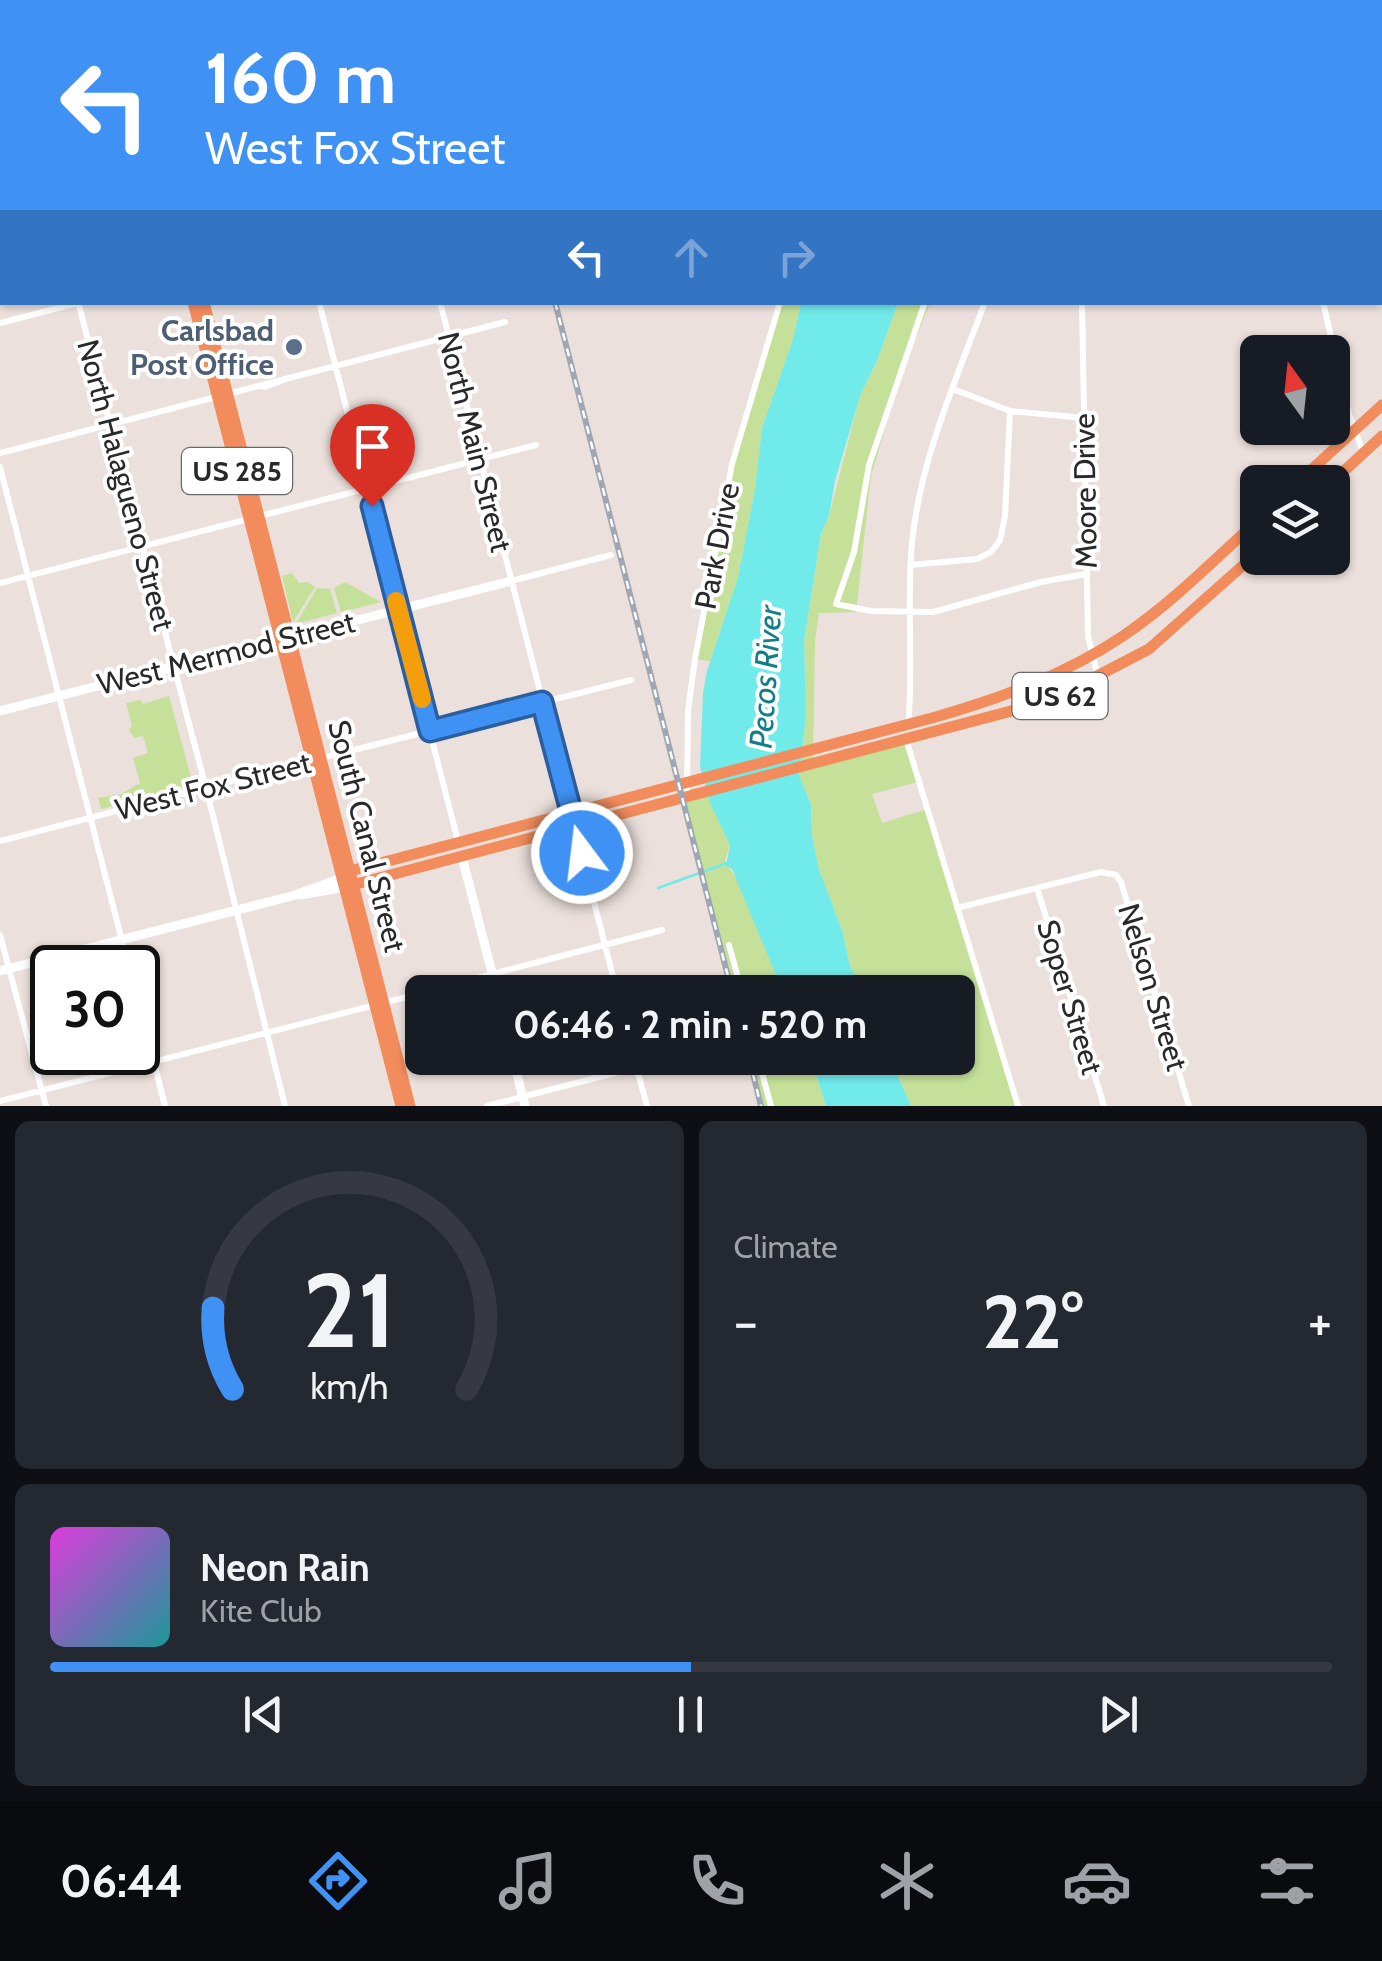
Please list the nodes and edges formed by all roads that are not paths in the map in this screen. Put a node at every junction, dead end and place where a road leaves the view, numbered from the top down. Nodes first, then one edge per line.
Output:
1 (71, 305) edge
2 (80, 305) edge
3 (195, 305) edge
4 (205, 305) edge
5 (321, 305) edge
6 (441, 305) edge
7 (779, 305) edge
8 (924, 305) edge
9 (985, 305) edge
10 (1082, 305) edge
11 (1325, 305) edge
12 (505, 322) dead end
13 (0, 323) edge
14 (448, 337) junction
15 (336, 367) junction
16 (953, 390) junction
17 (223, 395) junction
18 (1382, 405) edge
19 (1010, 411) junction
20 (1084, 418) junction
21 (110, 425) junction
22 (1353, 431) junction
23 (1382, 436) edge
24 (536, 445) dead end
25 (0, 453) edge
26 (1363, 453) junction
27 (480, 460) junction
28 (1316, 465) edge
29 (1350, 465) edge
30 (0, 467) edge
31 (367, 488) junction
32 (254, 517) junction
33 (1240, 536) edge
34 (142, 546) junction
35 (611, 555) dead end
36 (910, 565) junction
37 (1240, 569) edge
38 (1086, 574) junction
39 (28, 576) junction
40 (511, 580) junction
41 (0, 582) edge
42 (398, 610) junction
43 (909, 612) junction
44 (285, 639) junction
45 (1092, 654) junction
46 (174, 667) junction
47 (1098, 678) junction
48 (631, 680) dead end
49 (59, 696) junction
50 (542, 702) junction
51 (986, 702) junction
52 (0, 712) edge
53 (990, 718) junction
54 (908, 725) junction
55 (430, 731) junction
56 (906, 739) junction
57 (828, 752) junction
58 (316, 760) junction
59 (692, 780) junction
60 (206, 788) junction
61 (688, 795) junction
62 (90, 818) junction
63 (574, 821) junction
64 (0, 841) edge
65 (459, 843) junction
66 (462, 857) junction
67 (347, 880) junction
68 (1037, 888) junction
69 (957, 908) junction
70 (236, 910) junction
71 (662, 930) dead end
72 (0, 936) edge
73 (122, 940) junction
74 (123, 945) edge
75 (605, 945) junction
76 (730, 945) dead end
77 (4, 970) edge
78 (493, 974) junction
79 (489, 975) edge
80 (613, 975) edge
81 (738, 975) edge
82 (405, 997) edge
83 (379, 1004) junction
84 (267, 1033) junction
85 (160, 1060) edge
86 (104, 1075) edge
87 (157, 1075) edge
88 (517, 1075) edge
89 (610, 1075) edge
90 (639, 1075) edge
91 (763, 1075) edge
92 (42, 1091) junction
93 (524, 1101) edge
94 (0, 1102) edge
95 (46, 1106) edge
96 (165, 1106) edge
97 (285, 1106) edge
98 (401, 1106) edge
99 (410, 1106) edge
100 (487, 1106) edge
101 (647, 1106) edge
102 (771, 1106) edge
103 (1018, 1106) edge
104 (1104, 1106) edge
105 (1190, 1106) edge

1 - 13 street
2 - 21 street, North Halagueno Street
3 - 17 highway, US 285
4 - 17 highway, US 285
5 - 15 street
6 - 14 street, North Main Street
7 - 59 street, Park Drive
8 - 43 street
9 - 16 street
10 - 20 street, Moore Drive
11 - 22 street
12 - 14 street
14 - 15 street
14 - 27 street, North Main Street
15 - 17 street
15 - 31 street
16 - 19 street
16 - 36 street
17 - 21 street
17 - 32 highway, US 285
18 - 22 highway
19 - 20 street
19 - 36 street
20 - 38 street, Moore Drive
21 - 25 street
21 - 34 street, North Halagueno Street
22 - 26 street
22 - 28 highway
23 - 26 highway
24 - 27 street
26 - 29 highway
27 - 31 street
27 - 40 street, North Main Street
30 - 39 street
31 - 32 street
31 - 42 street
32 - 34 street
32 - 44 highway, US 285
33 - 45 highway, US 62
34 - 39 street
34 - 46 street, North Halagueno Street
35 - 40 street
36 - 43 street
37 - 47 highway, US 62
38 - 43 street
38 - 45 street, Moore Drive
39 - 41 street
39 - 49 street
40 - 42 street, West Mermod Street
40 - 50 street, North Main Street
42 - 44 street, West Mermod Street
42 - 55 street
43 - 54 street
44 - 46 street, West Mermod Street
44 - 58 highway, South Canal Street / US 285
45 - 47 street, Moore Drive
45 - 51 highway, US 62
46 - 49 street, West Mermod Street
46 - 60 street, North Halagueno Street
47 - 53 highway, US 62
48 - 50 street, West Fox Street
49 - 52 street, West Mermod Street
49 - 62 street
50 - 55 street, West Fox Street
50 - 63 street, North Main Street
51 - 53 highway
51 - 54 highway, US 62
53 - 56 highway, US 62
54 - 56 street
54 - 57 highway, US 62
55 - 58 street, West Fox Street
55 - 65 street
56 - 57 highway, US 62
56 - 69 street
57 - 59 highway, US 62
57 - 61 highway, US 62
58 - 60 street, West Fox Street
58 - 67 highway, South Canal Street / US 285
59 - 61 street, Park Drive
59 - 63 highway, US 62
60 - 62 street, West Fox Street
60 - 70 street, North Halagueno Street
61 - 63 highway, US 62
62 - 64 street, West Fox Street
62 - 73 street
63 - 65 highway, US 62
63 - 66 highway, US 62
63 - 75 street, North Main Street
65 - 66 street
65 - 67 highway, US 62
66 - 67 highway, US 62
66 - 78 street
67 - 70 street
67 - 83 highway, South Canal Street
68 - 69 street
68 - 104 street, Soper Street
68 - 105 street, Nelson Street
69 - 103 street
70 - 73 street
70 - 84 street, North Halagueno Street
71 - 75 street
72 - 77 street
73 - 74 street
73 - 77 street
75 - 78 street
75 - 80 street, North Main Street
76 - 81 street
77 - 92 street
78 - 79 street
82 - 83 street
83 - 84 street
83 - 98 highway, South Canal Street
83 - 99 highway, South Canal Street
84 - 85 street
84 - 97 street, North Halagueno Street
86 - 92 street
87 - 96 street
88 - 93 street
89 - 93 street
90 - 101 street
91 - 102 street
92 - 94 street
92 - 95 street
93 - 100 street

